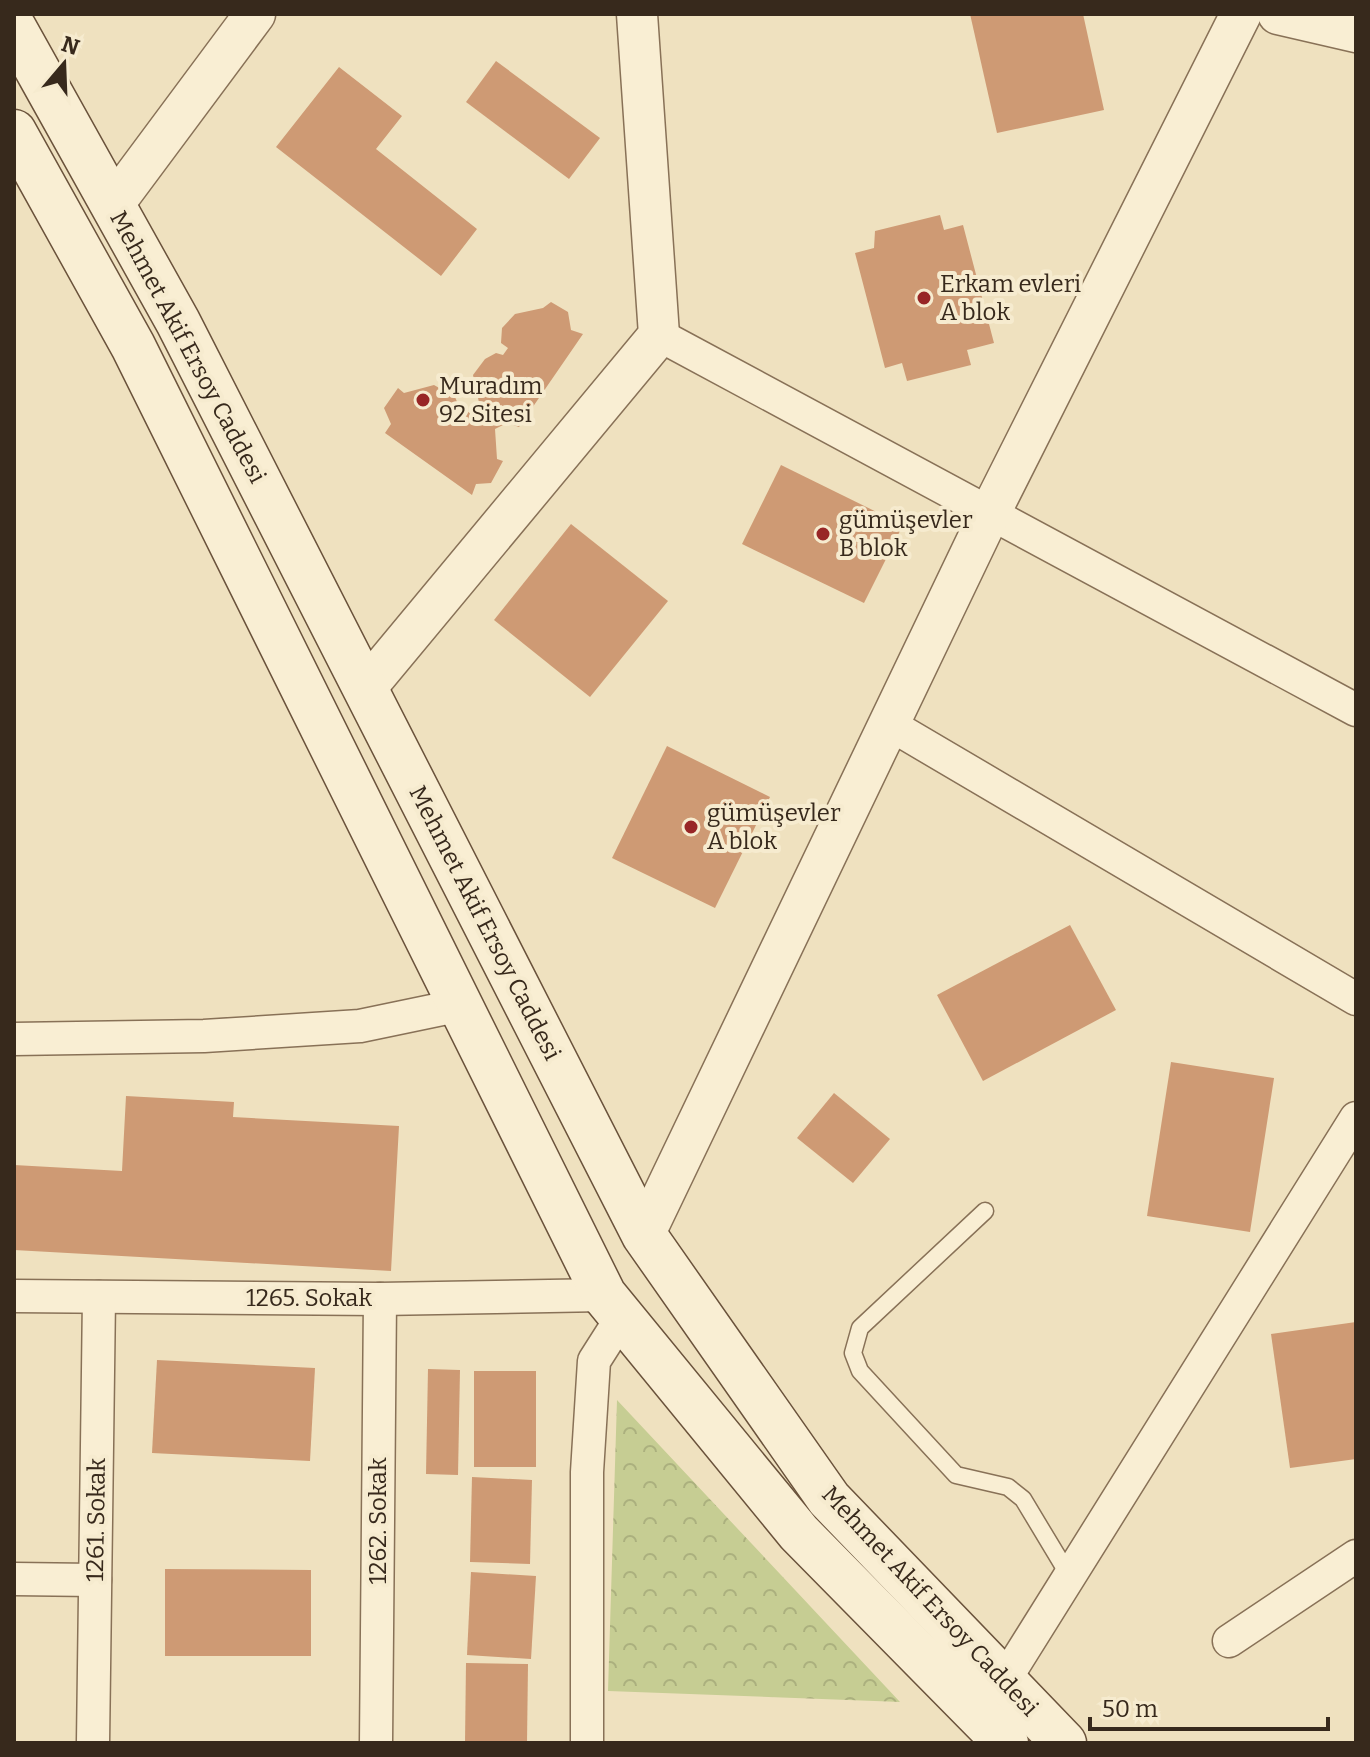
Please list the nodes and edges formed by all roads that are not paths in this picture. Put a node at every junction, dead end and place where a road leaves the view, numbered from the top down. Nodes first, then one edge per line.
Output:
1 (255, 14) edge
2 (637, 14) edge
3 (1241, 14) edge
4 (1278, 14) edge
5 (14, 28) edge
6 (1356, 32) edge
7 (14, 132) edge
8 (113, 205) junction
9 (71, 235) junction
10 (659, 335) junction
11 (990, 513) junction
12 (365, 689) junction
13 (1356, 710) edge
14 (320, 719) junction
15 (889, 724) junction
16 (1356, 999) edge
17 (461, 1005) junction
18 (14, 1039) edge
19 (1356, 1118) edge
20 (985, 1211) dead end
21 (644, 1235) junction
22 (14, 1296) edge
23 (99, 1297) junction
24 (380, 1299) junction
25 (613, 1306) junction
26 (1356, 1556) edge
27 (1070, 1577) junction
28 (14, 1579) edge
29 (95, 1580) junction
30 (1229, 1641) dead end
31 (994, 1721) edge
32 (93, 1743) edge
33 (376, 1743) edge
34 (587, 1743) edge
35 (1064, 1743) edge

1 - 8 street
2 - 10 street
3 - 11 street
4 - 6 street
5 - 8 main road, Mehmet Akif Ersoy Caddesi
7 - 9 main road, Mehmet Akif Ersoy Caddesi
8 - 9 main road
8 - 12 main road, Mehmet Akif Ersoy Caddesi
9 - 14 main road, Mehmet Akif Ersoy Caddesi
10 - 11 street
10 - 12 street
11 - 13 street
11 - 15 street
12 - 14 main road
12 - 21 main road, Mehmet Akif Ersoy Caddesi
14 - 17 main road, Mehmet Akif Ersoy Caddesi
15 - 16 street
15 - 21 street
17 - 18 street
17 - 25 main road, Mehmet Akif Ersoy Caddesi
19 - 27 street
20 - 27 lane
21 - 25 main road
21 - 31 main road, Mehmet Akif Ersoy Caddesi
22 - 23 street, 1265. Sokak
23 - 24 street, 1265. Sokak
23 - 29 street, 1261. Sokak
24 - 25 street, 1265. Sokak
24 - 33 street, 1262. Sokak
25 - 31 main road, Mehmet Akif Ersoy Caddesi
25 - 34 street
26 - 30 street
27 - 31 street
28 - 29 street
29 - 32 street, 1261. Sokak
31 - 35 main road, Mehmet Akif Ersoy Caddesi

